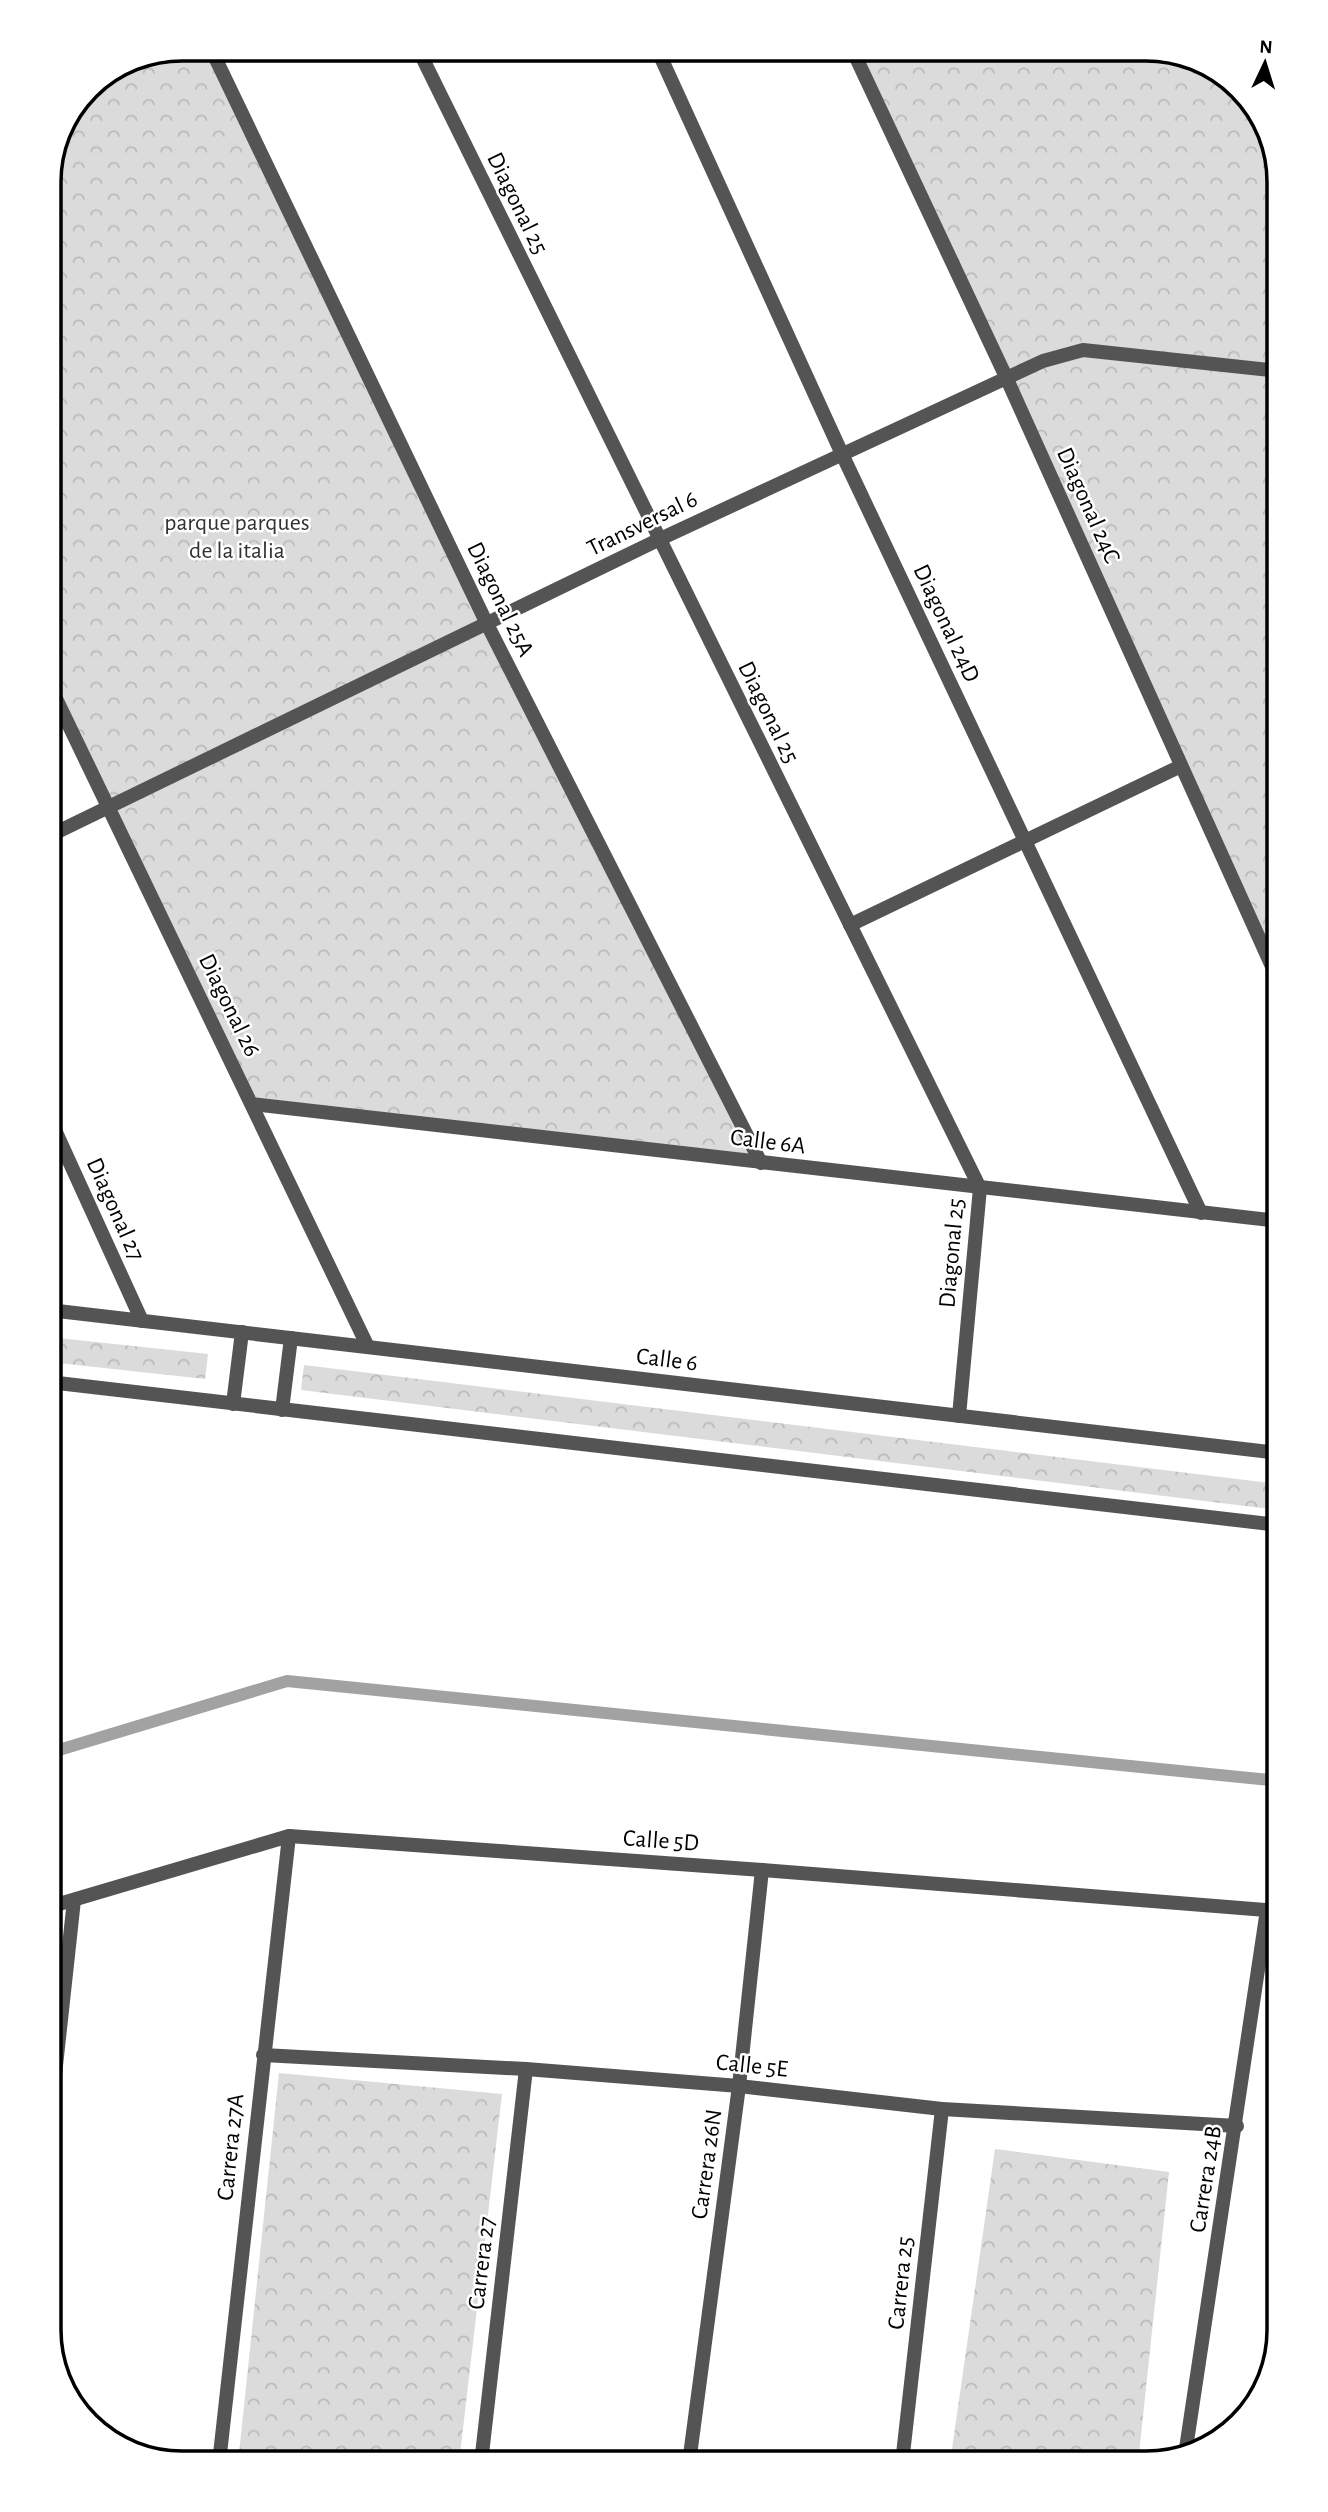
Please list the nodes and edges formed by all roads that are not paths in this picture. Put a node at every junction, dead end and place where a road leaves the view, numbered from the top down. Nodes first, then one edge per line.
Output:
1 (217, 61) edge
2 (424, 61) edge
3 (663, 61) edge
4 (858, 62) edge
5 (1267, 370) edge
6 (1006, 377) junction
7 (842, 454) junction
8 (659, 540) junction
9 (486, 624) junction
10 (62, 710) edge
11 (1181, 766) junction
12 (109, 807) junction
13 (62, 830) edge
14 (1025, 842) junction
15 (850, 925) junction
16 (1267, 956) edge
17 (252, 1104) junction
18 (62, 1145) edge
19 (761, 1163) junction
20 (980, 1188) junction
21 (1201, 1213) junction
22 (1267, 1221) edge
23 (61, 1311) edge
24 (142, 1321) junction
25 (242, 1332) junction
26 (290, 1338) junction
27 (368, 1347) junction
28 (61, 1383) edge
29 (233, 1404) junction
30 (282, 1410) junction
31 (959, 1416) junction
32 (1267, 1452) edge
33 (1267, 1524) edge
34 (289, 1836) junction
35 (762, 1870) junction
36 (74, 1900) junction
37 (61, 1903) edge
38 (1267, 1911) edge
39 (1267, 1947) edge
40 (61, 2018) edge
41 (263, 2056) junction
42 (526, 2069) junction
43 (739, 2086) junction
44 (942, 2109) junction
45 (1237, 2126) junction
46 (1187, 2443) edge
47 (220, 2450) edge
48 (482, 2450) edge
49 (692, 2451) edge
50 (903, 2451) edge

1 - 9 street, Diagonal 25A
2 - 8 street, Diagonal 25
3 - 7 street, Diagonal 24D
4 - 6 street, Diagonal 24C
5 - 6 street, Transversal 6
6 - 7 street, Transversal 6
6 - 11 street, Diagonal 24C
7 - 8 street, Transversal 6
7 - 14 street, Diagonal 24D
8 - 9 street, Transversal 6
8 - 15 street, Diagonal 25
9 - 12 street, Transversal 6
9 - 19 street, Diagonal 25A
10 - 12 street, Diagonal 26
11 - 14 street
11 - 16 street, Diagonal 24C
12 - 13 street, Transversal 6
12 - 17 street, Diagonal 26
14 - 15 street
14 - 21 street, Diagonal 24D
15 - 20 street, Diagonal 25
17 - 19 street, Calle 6A
17 - 27 street, Diagonal 26
18 - 24 street, Diagonal 27
19 - 20 street, Calle 6A
20 - 21 street, Calle 6A
20 - 31 street, Diagonal 25
21 - 22 street, Calle 6A
23 - 24 street, Calle 6
24 - 25 street, Calle 6
25 - 26 street, Calle 6
25 - 29 street
26 - 27 street, Calle 6
26 - 30 street
27 - 31 street, Calle 6
28 - 29 street
29 - 30 street
30 - 33 street
31 - 32 street, Calle 6
34 - 35 street, Calle 5D
34 - 36 street, Calle 5D
34 - 41 street, Carrera 27A
35 - 38 street, Calle 5D
35 - 43 street, Carrera 26N
36 - 37 street, Calle 5D
36 - 40 street
39 - 45 street, Carrera 24B
41 - 42 street, Calle 5E
41 - 47 street, Carrera 27A
42 - 43 street, Calle 5E
42 - 48 street, Carrera 27
43 - 44 street, Calle 5E
43 - 49 street, Carrera 26N
44 - 45 street, Calle 5E
44 - 50 street, Carrera 25
45 - 46 street, Carrera 24B

